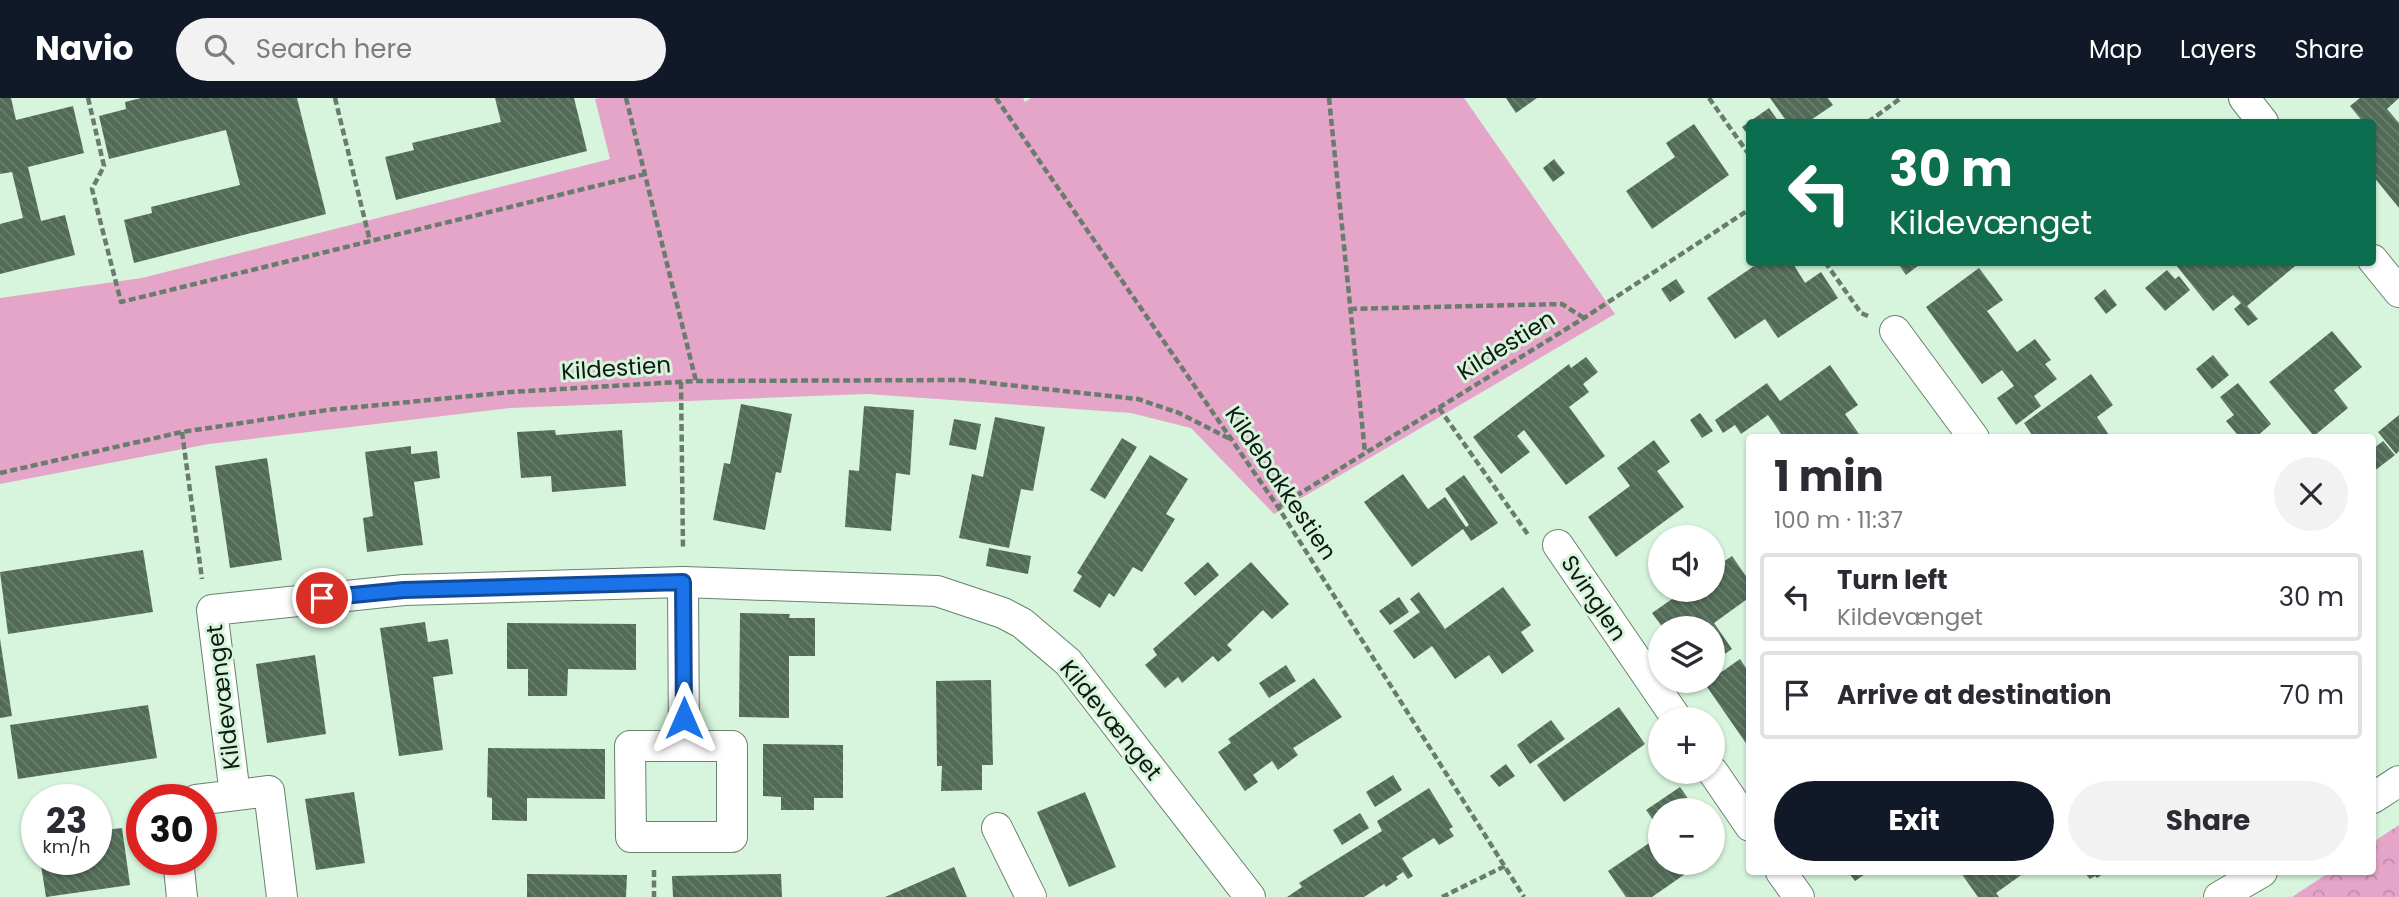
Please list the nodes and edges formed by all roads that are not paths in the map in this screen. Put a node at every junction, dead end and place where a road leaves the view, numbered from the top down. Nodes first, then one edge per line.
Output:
1 (2244, 98) edge
2 (2261, 119) edge
3 (2376, 264) edge
4 (2399, 292) edge
5 (1895, 331) road end
6 (1971, 434) edge
7 (1558, 545) road end
8 (683, 582) junction
9 (1669, 707) edge
10 (684, 746) junction
11 (2399, 781) edge
12 (1721, 784) edge
13 (235, 795) junction
14 (2376, 796) edge
15 (217, 797) edge
16 (1746, 820) edge
17 (997, 828) dead end
18 (180, 875) edge
19 (1784, 875) edge
20 (2257, 875) edge
21 (183, 897) edge
22 (282, 897) edge
23 (1031, 897) edge
24 (1250, 897) edge
25 (1799, 897) edge
26 (2219, 897) edge

1 - 2 street
3 - 4 street
5 - 6 street
7 - 9 street, Svinglen
8 - 10 street
8 - 13 street, Kildevænget
8 - 24 street, Kildevænget
10 - 10 street
11 - 14 street
12 - 16 street
13 - 15 street, Kildevænget
13 - 22 street, Kildevænget
17 - 23 street
18 - 21 street
19 - 25 street
20 - 26 street

